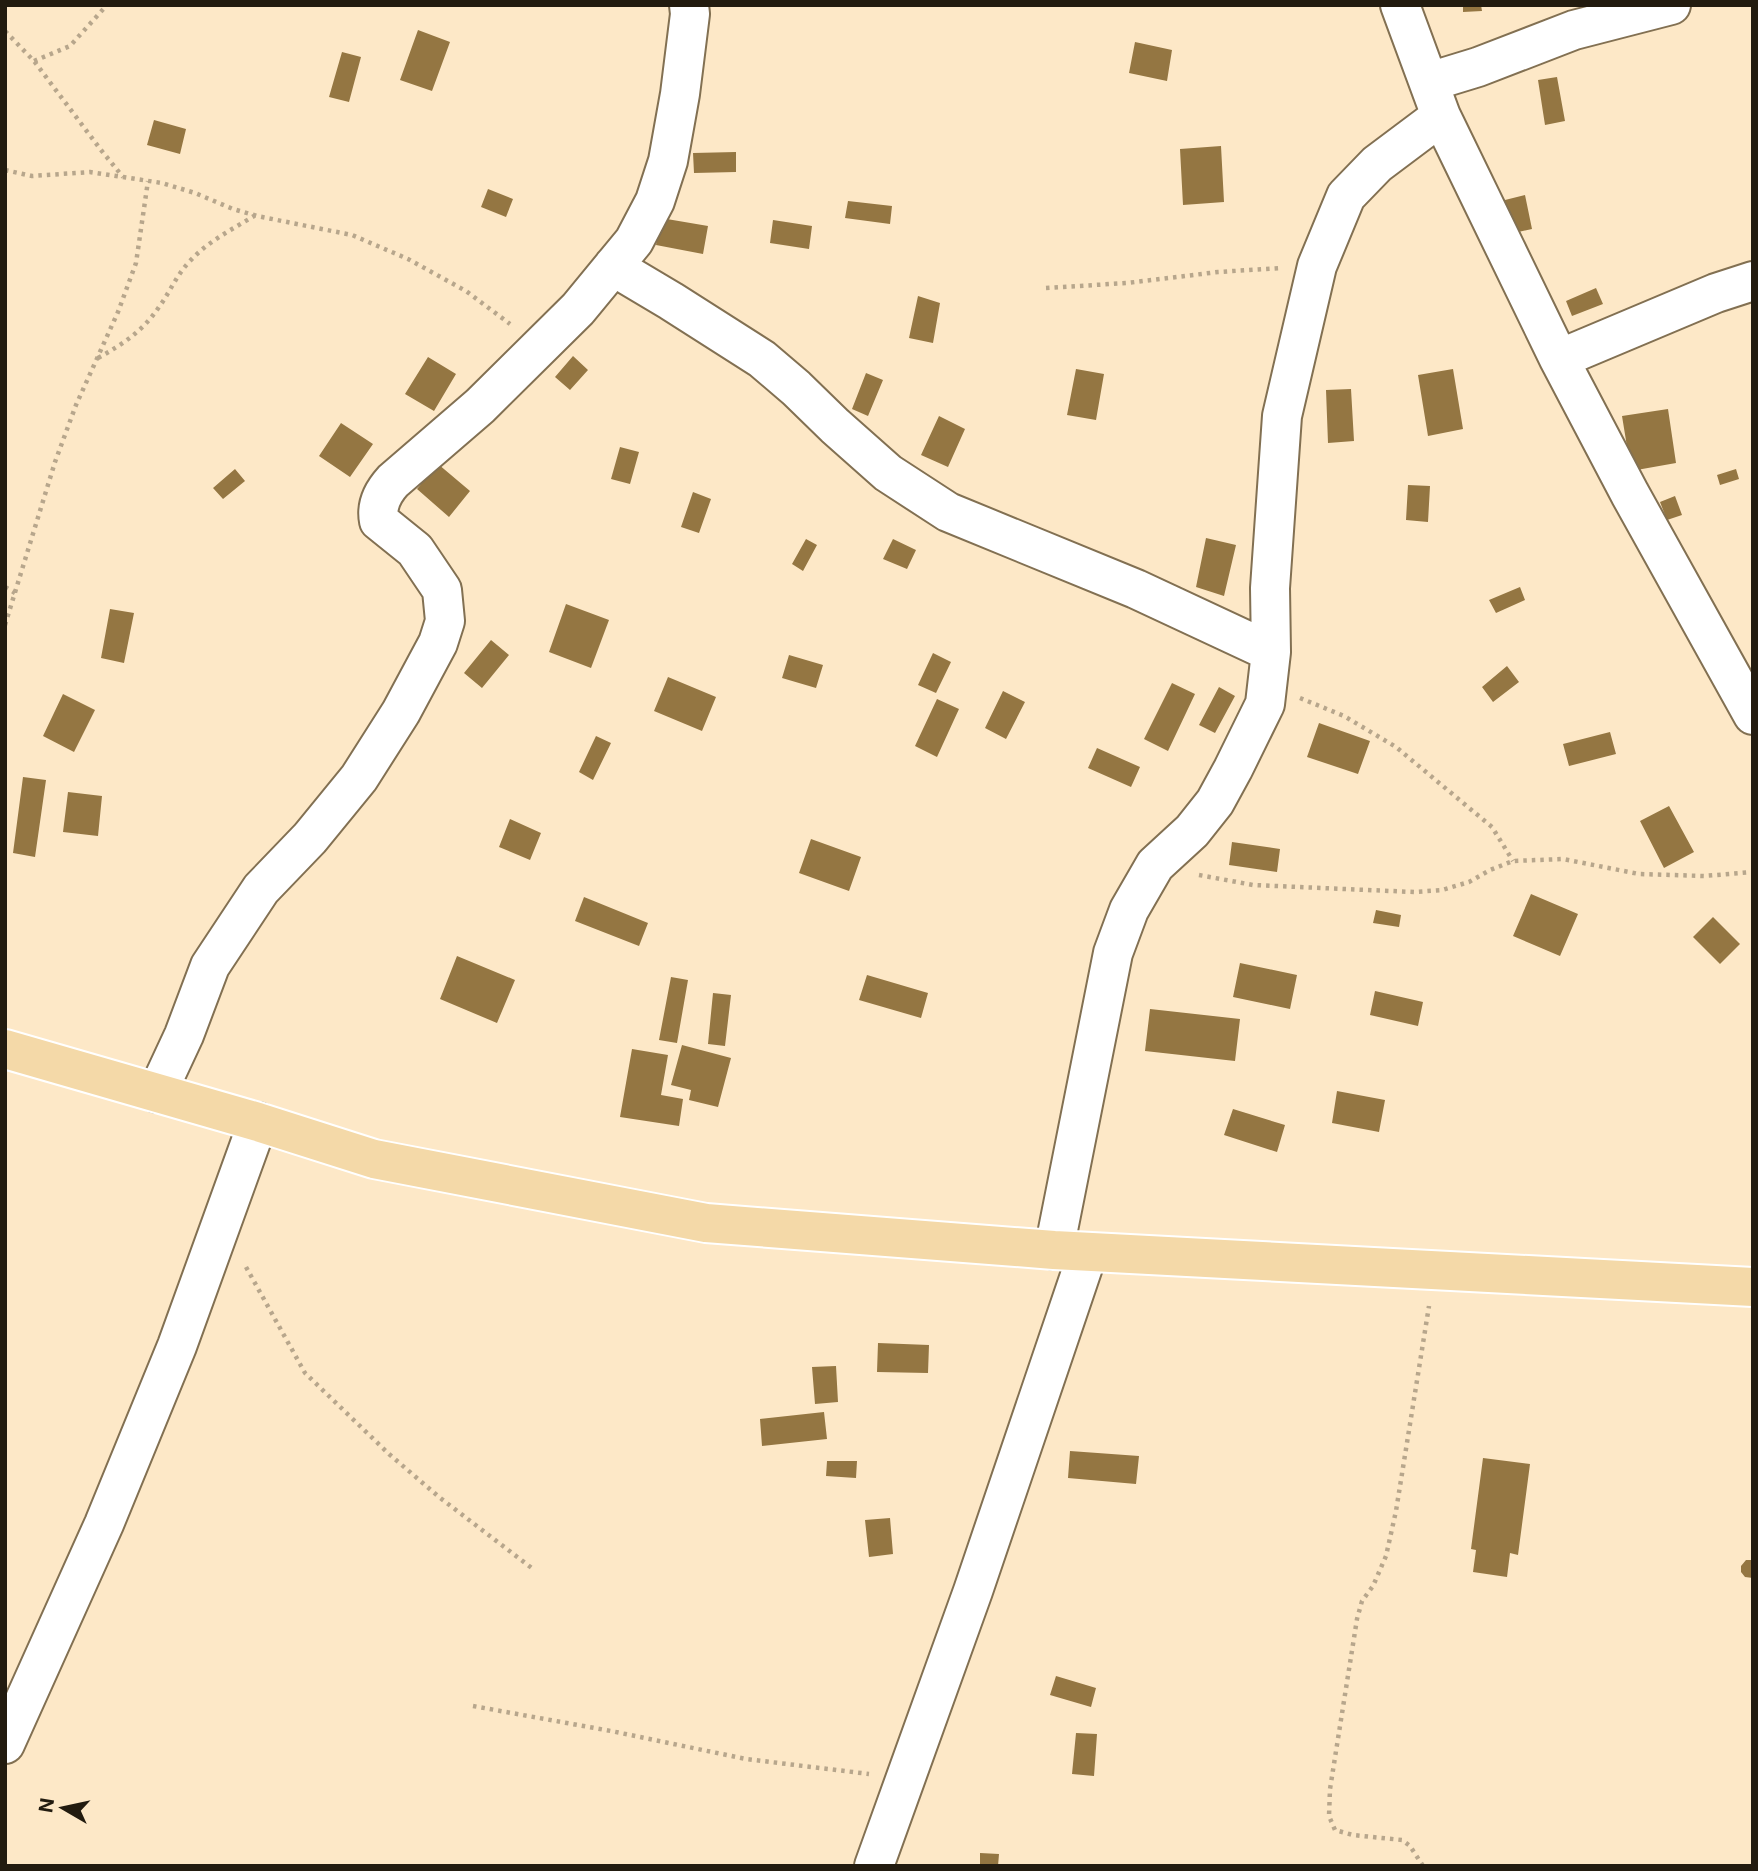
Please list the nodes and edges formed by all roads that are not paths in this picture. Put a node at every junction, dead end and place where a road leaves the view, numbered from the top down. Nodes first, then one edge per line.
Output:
1 (688, 5) edge
2 (1400, 5) edge
3 (1671, 5) edge
4 (1435, 99) junction
5 (614, 265) junction
6 (1753, 281) edge
7 (1559, 359) junction
8 (1270, 668) junction
9 (1753, 715) edge
10 (5, 1049) edge
11 (157, 1093) junction
12 (258, 1122) junction
13 (1071, 1251) junction
14 (1753, 1287) edge
15 (5, 1744) edge
16 (874, 1866) edge

1 - 5 street
2 - 4 street
3 - 4 street
4 - 7 street
4 - 8 street
5 - 8 street
5 - 11 street
6 - 7 street
7 - 9 street
8 - 13 street
10 - 11 main road
11 - 12 main road
12 - 13 main road
12 - 15 street
13 - 14 main road
13 - 16 street

